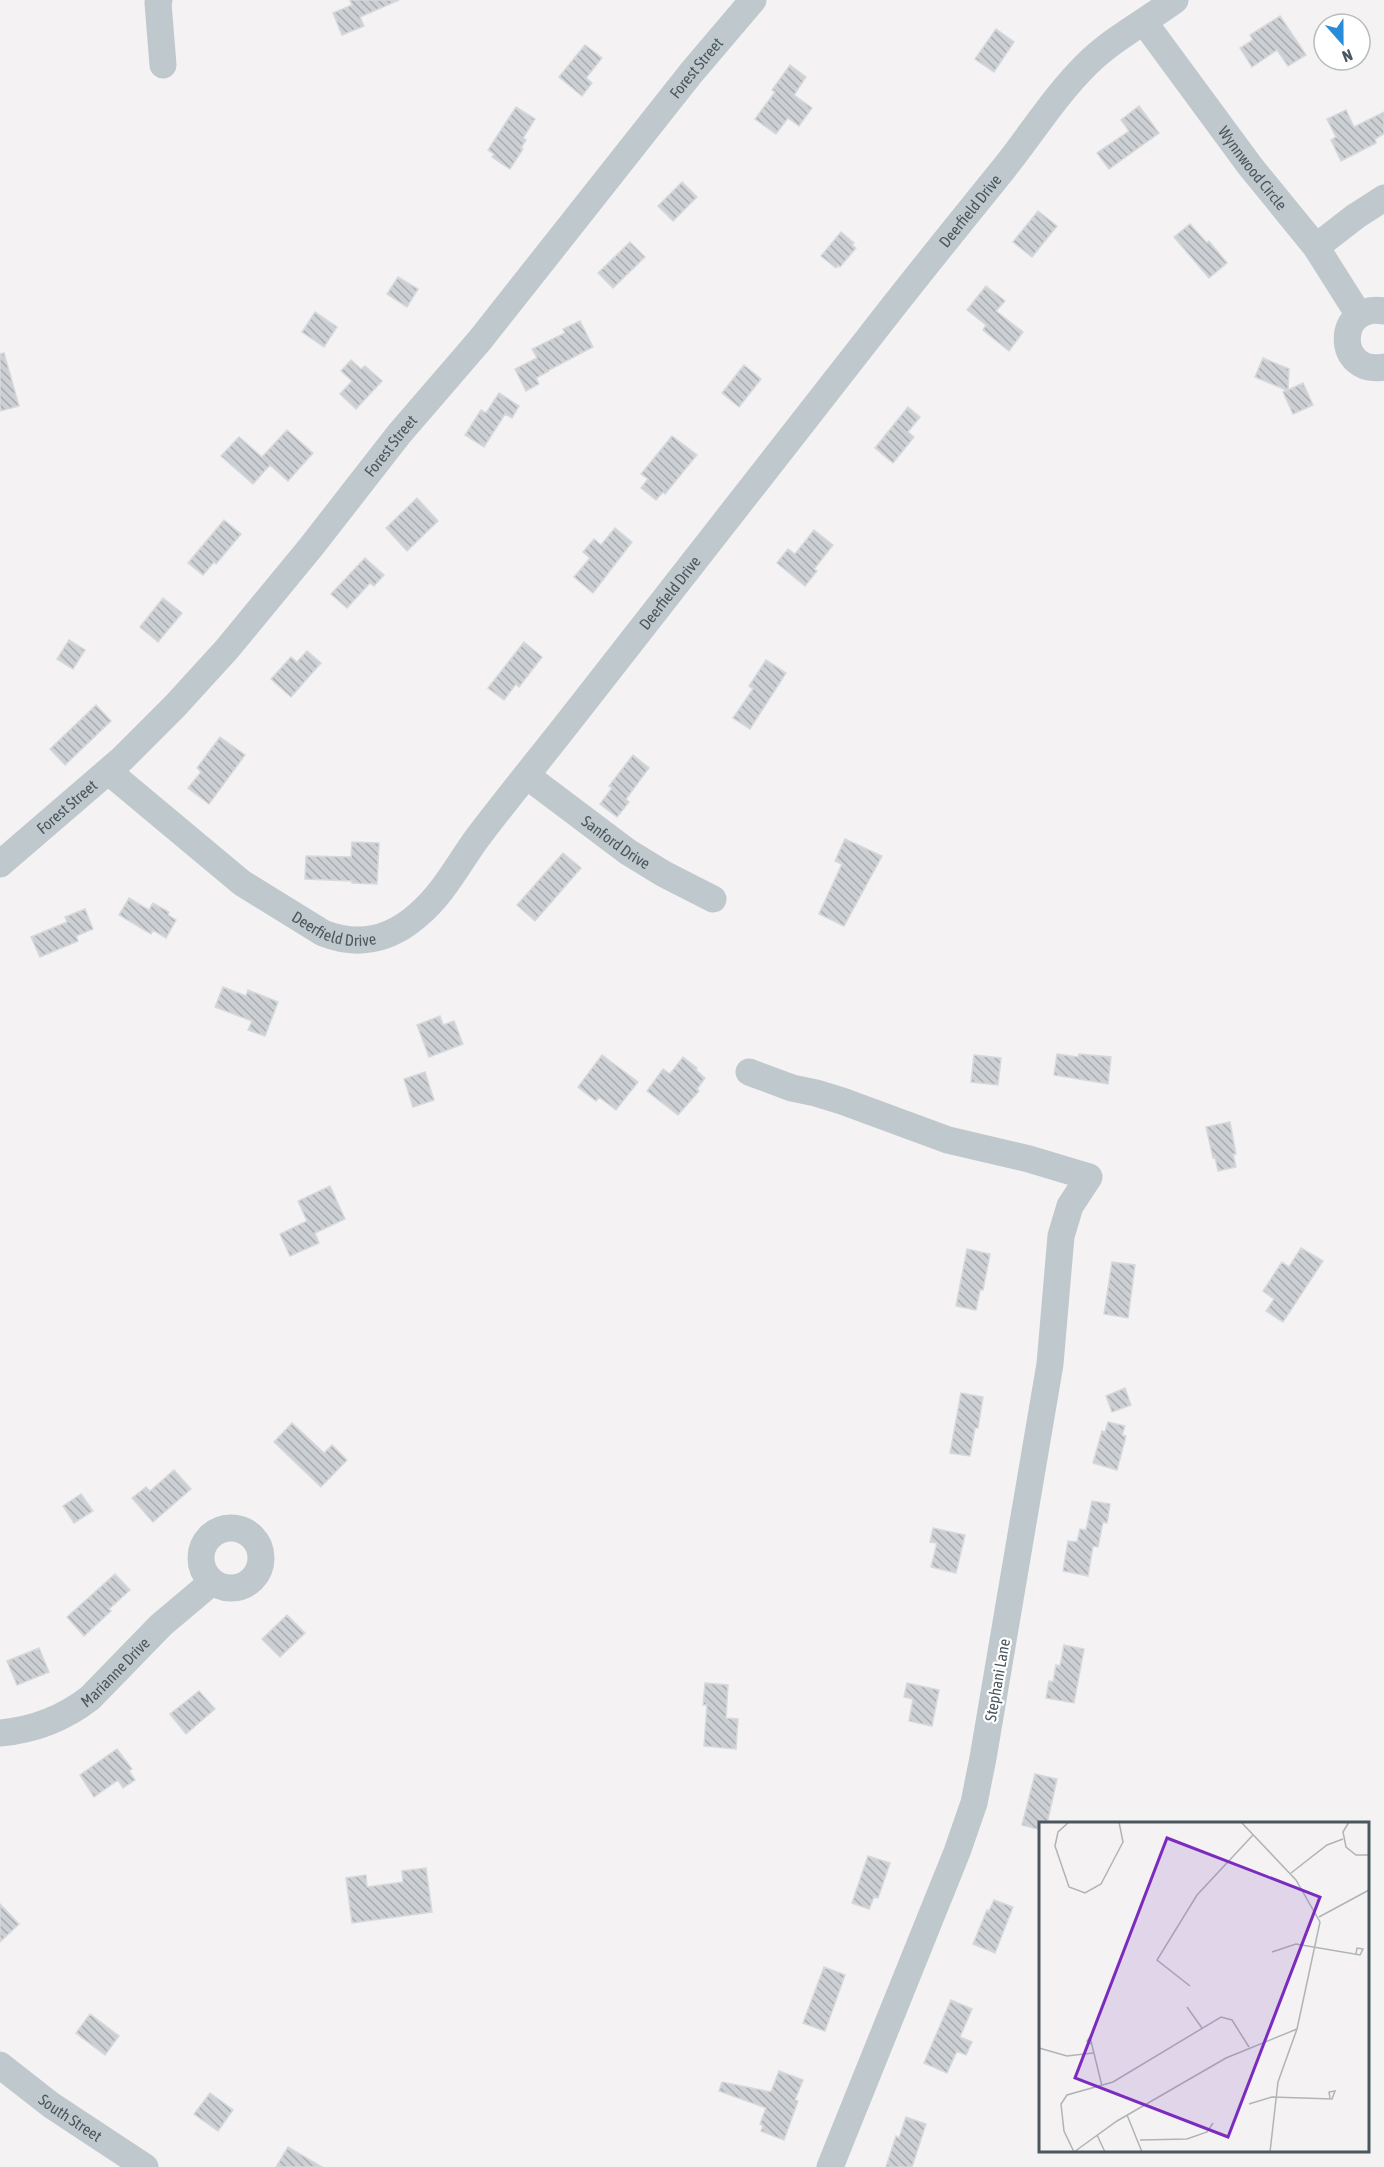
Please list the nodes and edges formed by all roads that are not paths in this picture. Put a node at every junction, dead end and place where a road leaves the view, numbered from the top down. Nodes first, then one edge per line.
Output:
1 (159, 0) edge
2 (753, 0) edge
3 (1175, 0) edge
4 (1144, 22) junction
5 (163, 64) dead end
6 (1384, 198) edge
7 (1316, 248) junction
8 (1372, 313) edge
9 (1384, 367) edge
10 (109, 772) junction
11 (528, 776) junction
12 (0, 864) edge
13 (713, 899) dead end
14 (749, 1072) dead end
15 (212, 1582) dead end
16 (0, 1733) edge
17 (0, 2065) edge
18 (145, 2167) edge
19 (830, 2167) edge

1 - 5 street
2 - 10 street, Forest Street
3 - 4 street, Deerfield Drive
4 - 7 street, Wynnwood Circle
4 - 11 street, Deerfield Drive
6 - 7 street
7 - 8 street, Wynnwood Circle
8 - 9 street, Wynnwood Circle
10 - 11 street, Deerfield Drive
10 - 12 street, Forest Street
11 - 13 street, Sanford Drive
14 - 19 street, Stephani Lane
15 - 16 street, Marianne Drive
17 - 18 street, South Street

